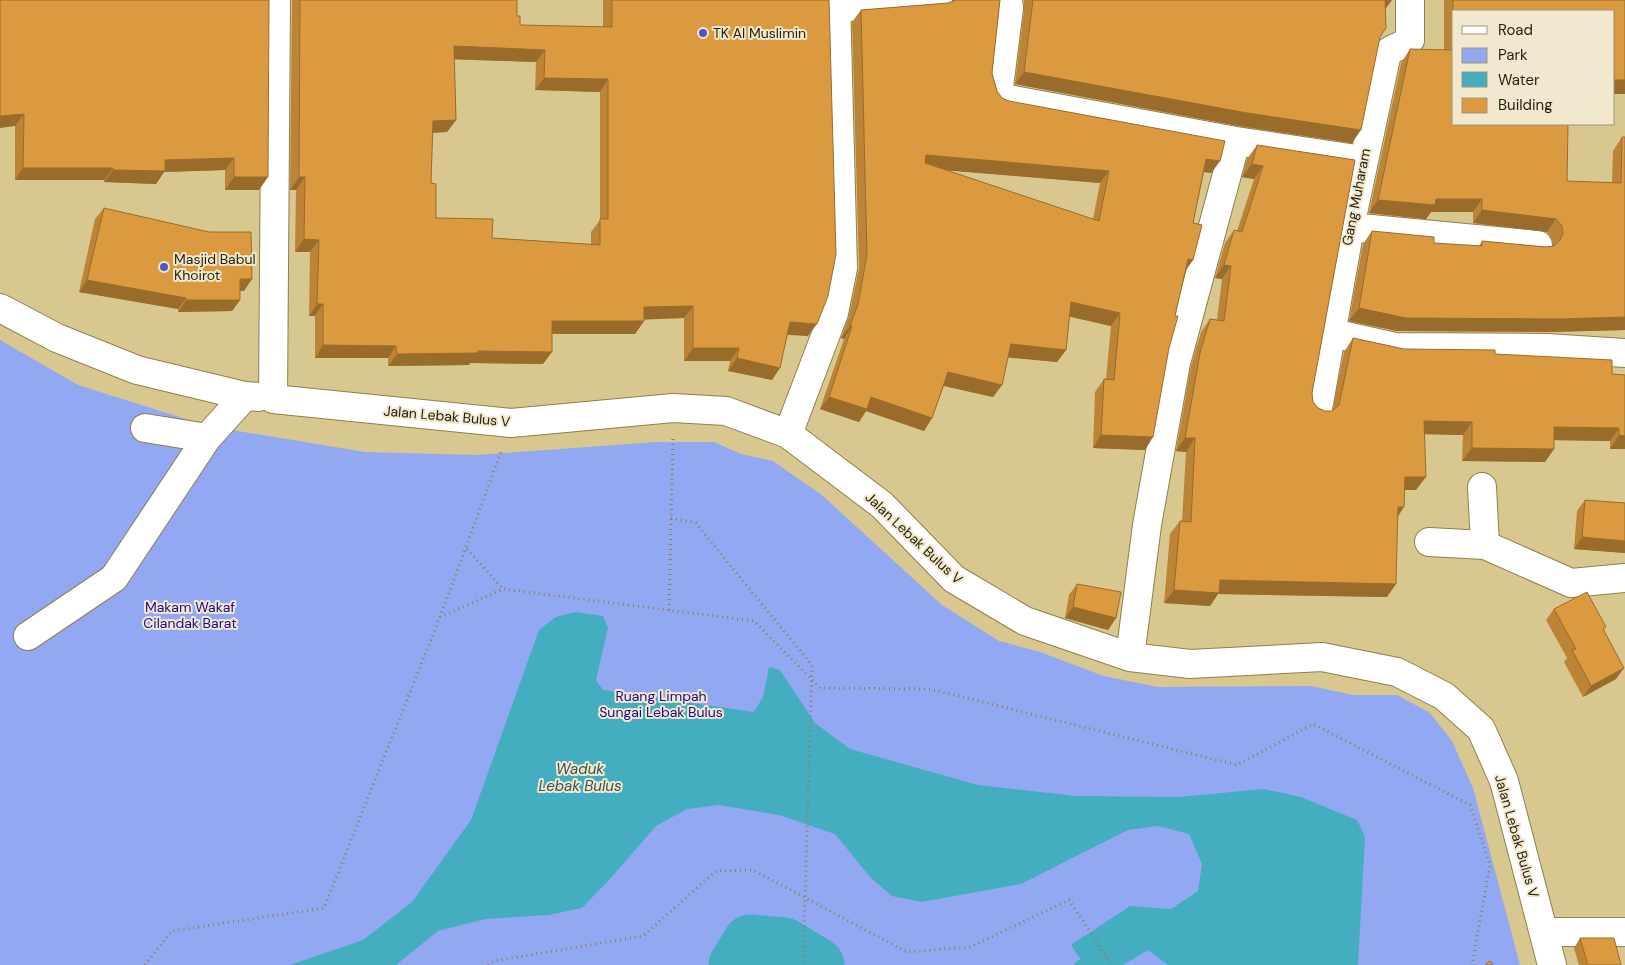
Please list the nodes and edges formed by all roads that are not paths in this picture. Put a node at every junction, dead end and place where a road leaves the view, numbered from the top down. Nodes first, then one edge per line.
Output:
1 (276, 0) edge
2 (938, 0) edge
3 (1008, 0) edge
4 (1410, 0) edge
5 (836, 4) edge
6 (1236, 142) junction
7 (1363, 160) junction
8 (1350, 227) junction
9 (1538, 245) edge
10 (0, 308) edge
11 (1332, 333) junction
12 (1625, 353) edge
13 (245, 396) junction
14 (273, 399) junction
15 (1318, 409) edge
16 (145, 428) dead end
17 (788, 434) junction
18 (207, 438) junction
19 (1482, 487) dead end
20 (1429, 542) dead end
21 (1485, 545) junction
22 (1625, 578) edge
23 (28, 636) dead end
24 (1130, 657) junction
25 (1544, 932) junction
26 (1625, 932) edge
27 (1552, 965) edge

1 - 14 street
2 - 5 street
3 - 6 street
4 - 7 street, Gang Muharam
5 - 17 street
6 - 7 street
6 - 24 street
7 - 8 street, Gang Muharam
8 - 9 street
8 - 11 street, Gang Muharam
10 - 13 street, Jalan Lebak Bulus V
11 - 12 street
11 - 15 street, Gang Muharam
13 - 14 street, Jalan Lebak Bulus V
13 - 18 street
14 - 17 street, Jalan Lebak Bulus V
16 - 18 street
17 - 24 street, Jalan Lebak Bulus V
18 - 23 street
19 - 21 street
20 - 21 street
21 - 22 street
24 - 25 street, Jalan Lebak Bulus V
25 - 26 street
25 - 27 street, Jalan Lebak Bulus V

